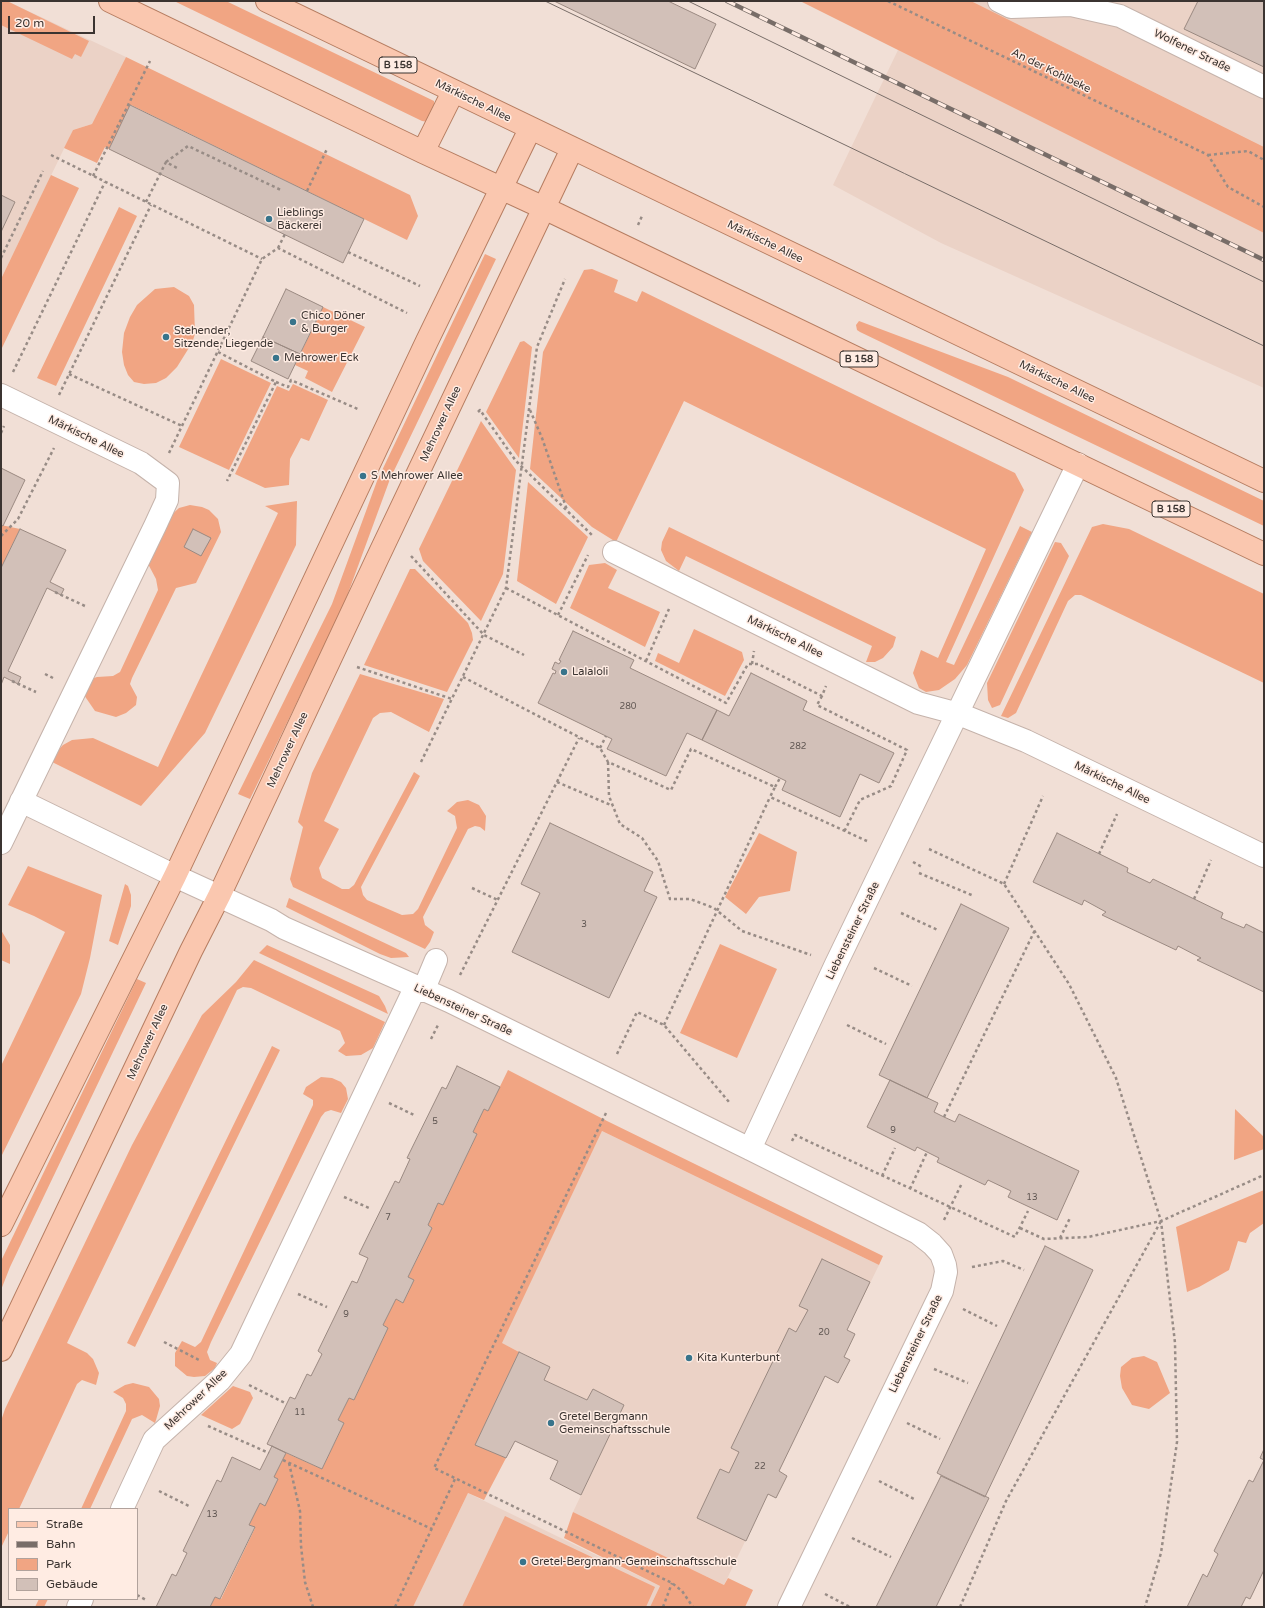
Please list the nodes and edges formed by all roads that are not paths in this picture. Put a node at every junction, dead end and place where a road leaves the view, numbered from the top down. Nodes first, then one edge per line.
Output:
1 (110, 1) edge
2 (267, 1) edge
3 (999, 1) edge
4 (1071, 3) edge
5 (1123, 9) edge
6 (1264, 87) edge
7 (453, 92) junction
8 (530, 129) junction
9 (572, 149) junction
10 (423, 152) junction
11 (500, 189) junction
12 (544, 208) junction
13 (6, 386) edge
14 (1078, 464) junction
15 (1264, 481) edge
16 (606, 546) road end
17 (1264, 554) edge
18 (959, 714) junction
19 (21, 801) junction
20 (1, 843) edge
21 (1264, 856) edge
22 (175, 876) junction
23 (219, 896) junction
24 (436, 960) dead end
25 (419, 989) junction
26 (750, 1149) junction
27 (1, 1225) edge
28 (1, 1350) edge
29 (122, 1508) edge
30 (789, 1607) edge

1 - 10 main road, B 158
2 - 7 main road, Märkische Allee / B 158
3 - 4 street, Wolfener Straße
4 - 5 street, Wolfener Straße
5 - 6 street, Wolfener Straße
7 - 8 main road, Märkische Allee / B 158
7 - 10 main road
8 - 9 main road, Märkische Allee / B 158
8 - 11 main road
9 - 12 main road, Mehrower Allee
9 - 15 main road, Märkische Allee / B 158
10 - 11 main road, B 158
11 - 12 main road, B 158
11 - 22 main road
12 - 14 main road, B 158
12 - 23 main road, Mehrower Allee
13 - 19 street, Märkische Allee
14 - 17 main road, B 158
14 - 18 street
16 - 18 street, Märkische Allee
18 - 21 street, Märkische Allee
18 - 26 street, Liebensteiner Straße
19 - 20 street
19 - 22 street
22 - 23 street, Liebensteiner Straße
22 - 27 main road
23 - 25 street, Liebensteiner Straße
23 - 28 main road, Mehrower Allee
24 - 25 street, Mehrower Allee
25 - 26 street, Liebensteiner Straße
25 - 29 street, Mehrower Allee
26 - 30 street, Liebensteiner Straße

